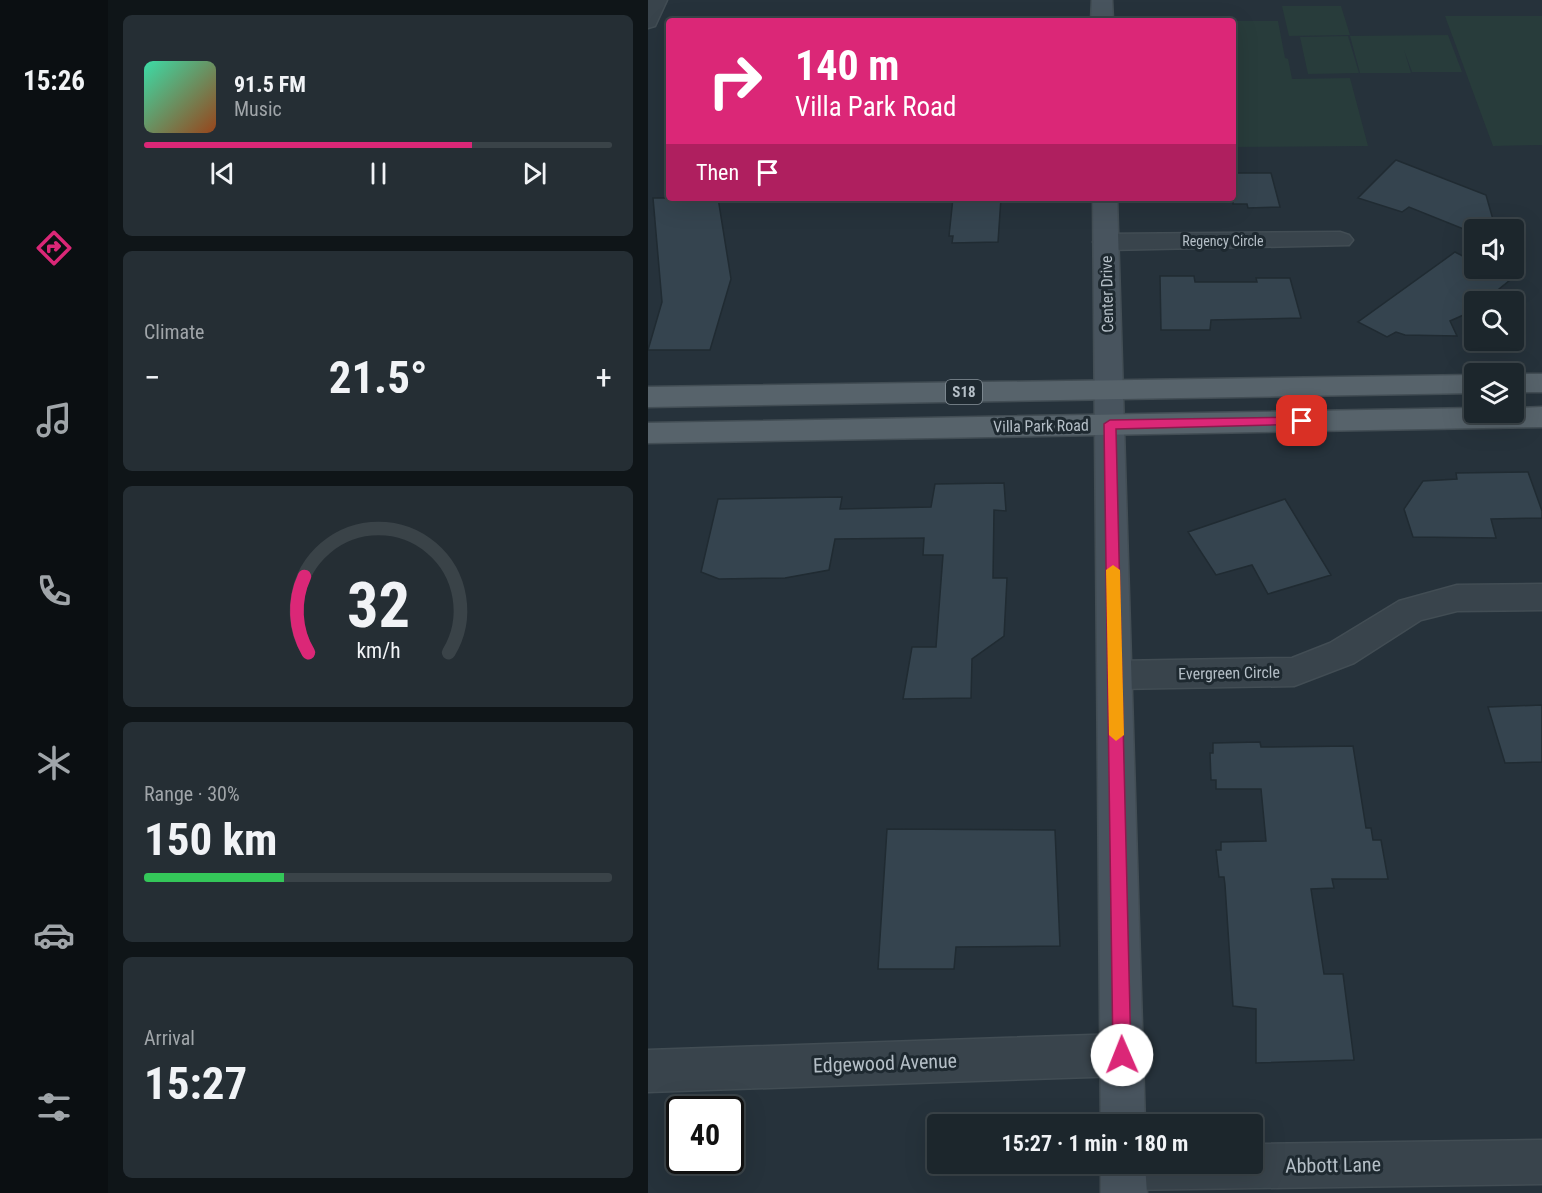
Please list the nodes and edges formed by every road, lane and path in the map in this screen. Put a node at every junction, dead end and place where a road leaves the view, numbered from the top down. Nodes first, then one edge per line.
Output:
1 (657, 0) edge
2 (1102, 0) edge
3 (1102, 18) edge
4 (648, 22) edge
5 (1106, 201) edge
6 (1340, 240) dead end
7 (1106, 242) junction
8 (1524, 383) edge
9 (1542, 383) edge
10 (1464, 384) edge
11 (1109, 390) junction
12 (744, 396) junction
13 (648, 398) edge
14 (1542, 417) edge
15 (1110, 424) junction
16 (736, 432) junction
17 (648, 433) edge
18 (1542, 597) edge
19 (1115, 675) junction
20 (1122, 1055) junction
21 (648, 1071) edge
22 (1123, 1114) edge
23 (1263, 1162) edge
24 (1542, 1162) edge

1 - 4 street
2 - 3 street
5 - 7 street, Center Drive
6 - 7 street, Regency Circle
7 - 11 street, Center Drive
8 - 9 main road
10 - 11 main road, S18
11 - 12 main road, S18
11 - 15 street, Center Drive
12 - 13 main road, S18
12 - 16 main road
14 - 15 main road, Villa Park Road / S18
15 - 16 main road, Villa Park Road / S18
15 - 19 street
16 - 17 main road, Villa Park Road / S18
18 - 19 street, Evergreen Circle
19 - 20 street
20 - 21 street, Edgewood Avenue
20 - 22 street
23 - 24 street, Abbott Lane

